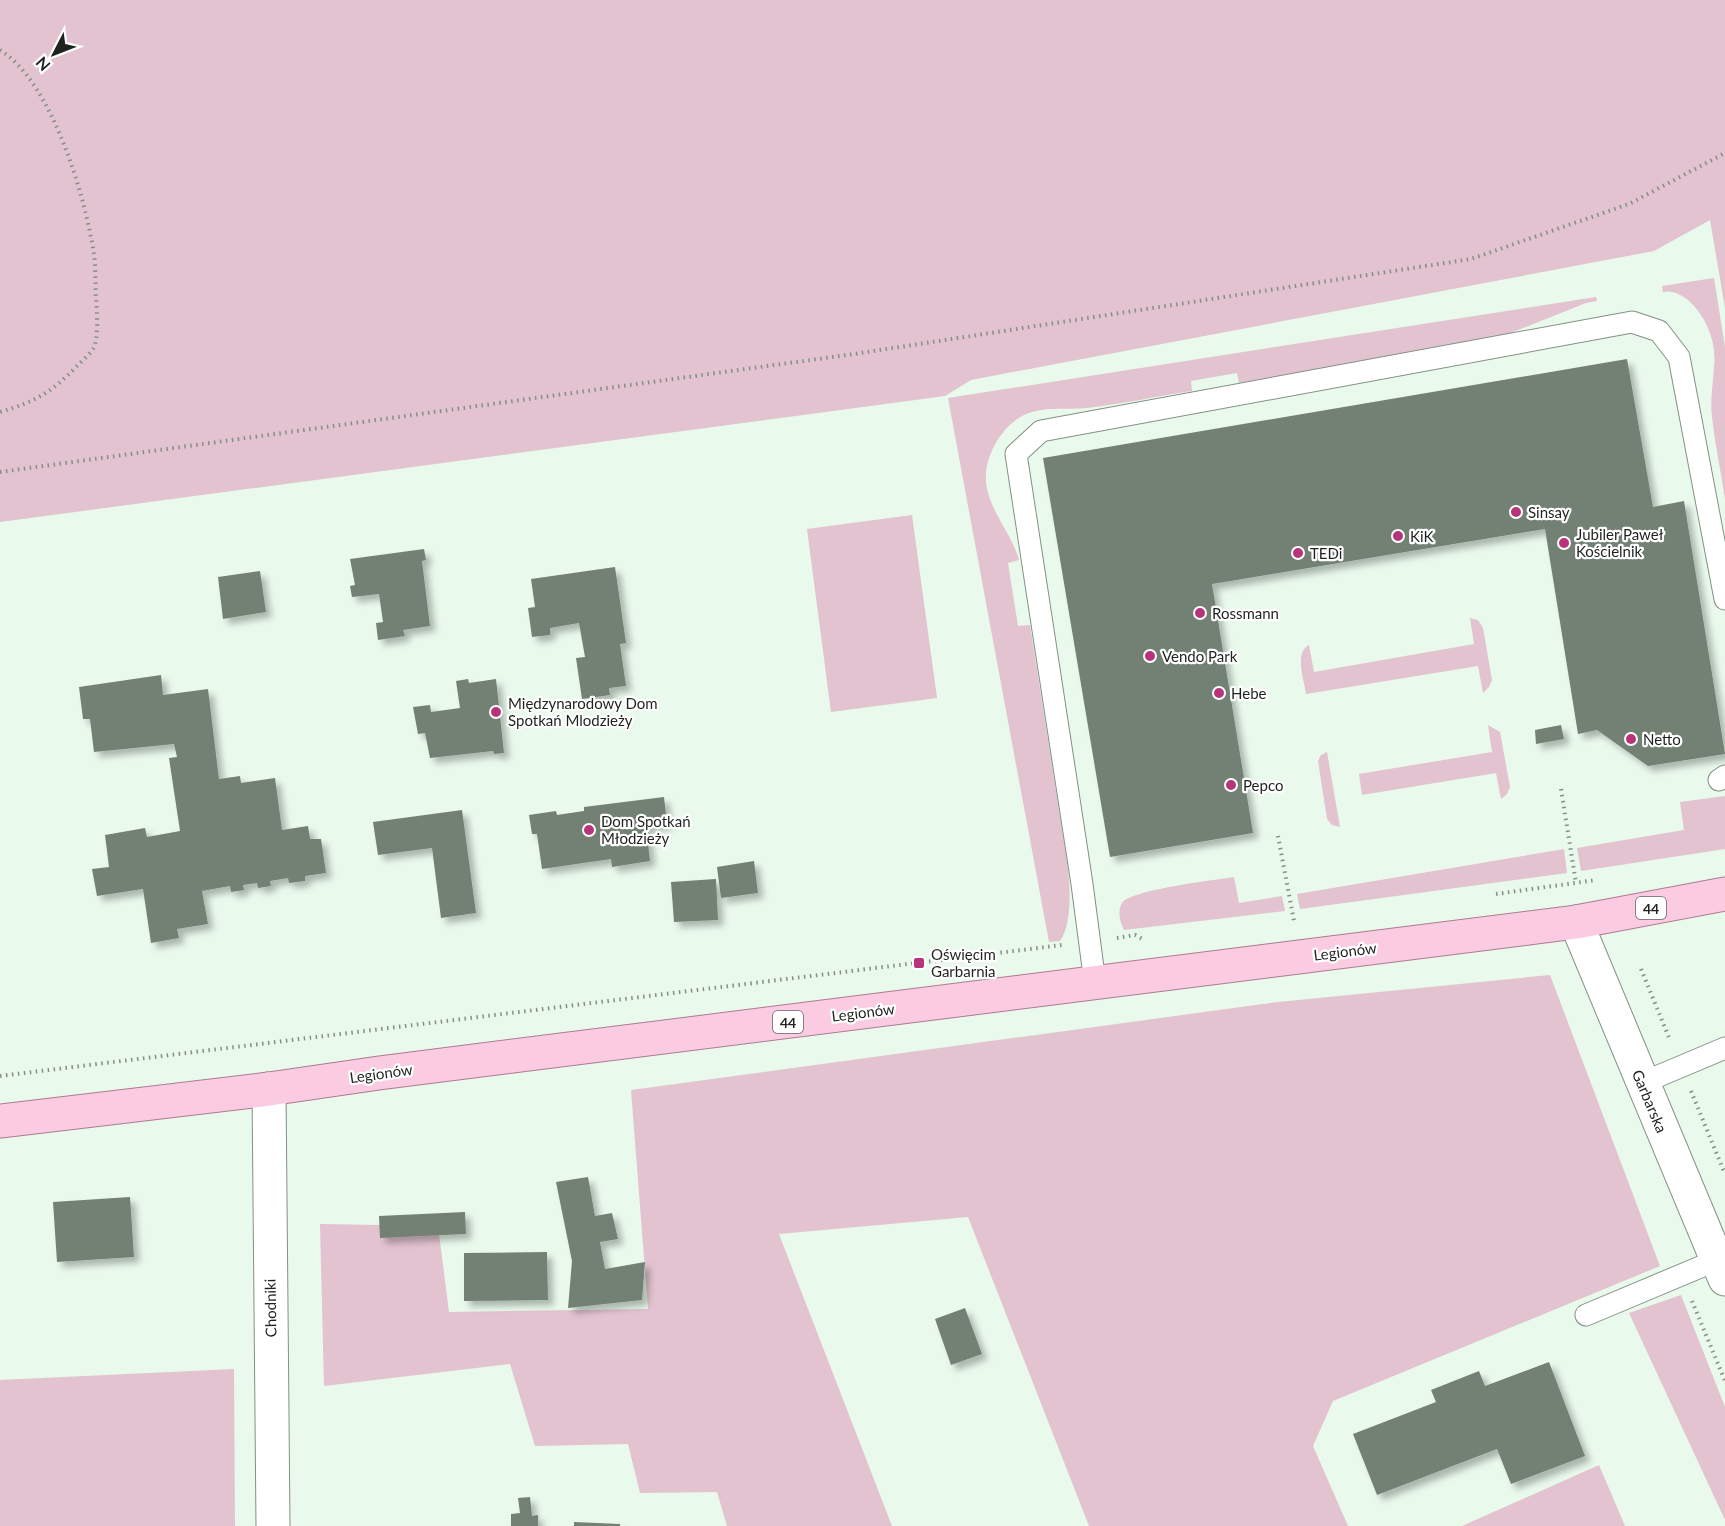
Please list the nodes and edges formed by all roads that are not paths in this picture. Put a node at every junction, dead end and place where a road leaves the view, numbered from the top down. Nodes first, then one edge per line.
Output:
1 (1725, 599) edge
2 (1725, 894) edge
3 (1576, 922) junction
4 (1095, 983) junction
5 (1725, 1048) edge
6 (1642, 1083) junction
7 (269, 1089) junction
8 (0, 1121) edge
9 (1721, 1269) edge
10 (1586, 1315) dead end
11 (273, 1526) edge

1 - 4 lane
2 - 3 main road, Legionów / 44
3 - 4 main road, Legionów / 44
3 - 6 street, Garbarska
4 - 7 main road, Legionów / 44
5 - 6 lane
6 - 9 street, Garbarska
7 - 8 main road, Legionów / 44
7 - 11 street, Chodniki
9 - 10 lane

